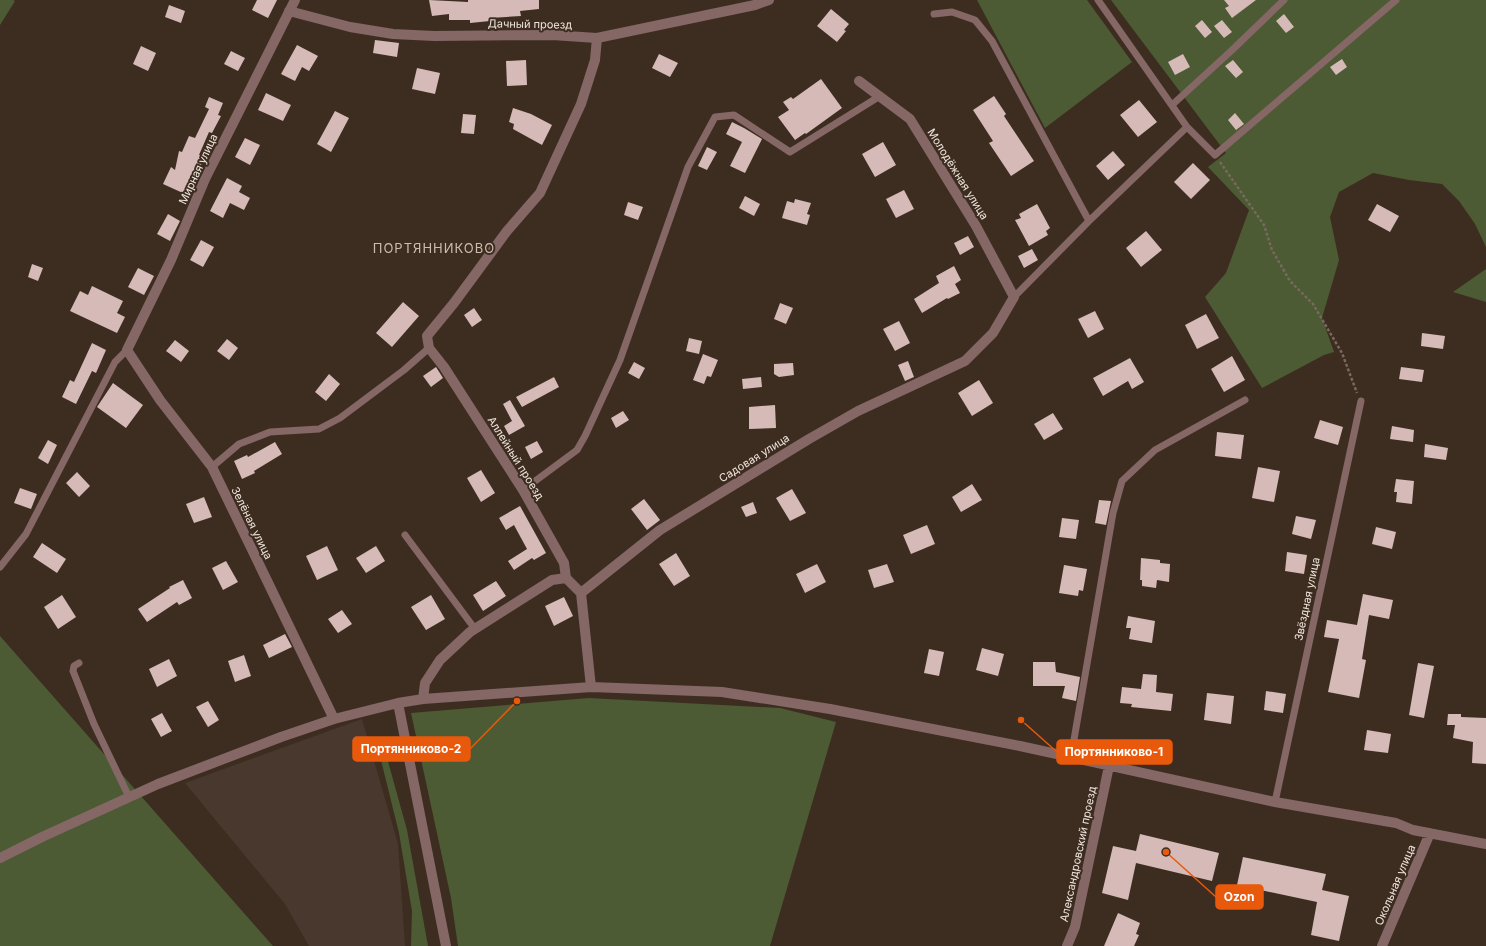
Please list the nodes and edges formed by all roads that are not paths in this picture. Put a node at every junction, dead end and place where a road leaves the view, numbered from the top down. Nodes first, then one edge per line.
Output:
1 (294, 0) edge
2 (769, 0) edge
3 (1098, 0) edge
4 (1284, 0) edge
5 (1396, 0) edge
6 (289, 11) junction
7 (934, 14) dead end
8 (597, 38) junction
9 (859, 81) dead end
10 (880, 96) junction
11 (1172, 105) junction
12 (1187, 127) junction
13 (1089, 221) junction
14 (1014, 297) junction
15 (429, 348) junction
16 (127, 350) junction
17 (1245, 400) dead end
18 (1361, 401) road end
19 (212, 467) junction
20 (523, 490) junction
21 (405, 535) dead end
22 (0, 567) edge
23 (566, 578) junction
24 (581, 593) junction
25 (475, 629) junction
26 (79, 663) dead end
27 (591, 687) junction
28 (423, 699) junction
29 (398, 703) junction
30 (334, 719) junction
31 (1071, 757) junction
32 (1109, 766) junction
33 (129, 797) junction
34 (1275, 802) junction
35 (1430, 833) junction
36 (1486, 844) edge
37 (0, 858) edge
38 (446, 946) edge
39 (1067, 946) edge
40 (1382, 946) edge

1 - 6 street, Мирная улица
2 - 8 street, Дачный проезд
3 - 11 lane
4 - 11 lane
5 - 12 lane
6 - 8 street, Дачный проезд
6 - 16 street, Мирная улица
7 - 13 lane
8 - 15 street, Аллейный проезд
9 - 10 street, Молодёжная улица
10 - 14 street, Молодёжная улица
10 - 20 lane
11 - 12 lane
12 - 13 lane
13 - 14 lane
14 - 24 street, Садовая улица
15 - 19 lane
15 - 20 street, Аллейный проезд
16 - 19 street, Зелёная улица
16 - 22 lane
17 - 31 lane
18 - 34 lane, Звёздная улица
19 - 30 street, Зелёная улица
20 - 23 street, Аллейный проезд
21 - 25 lane
23 - 24 street
23 - 25 street
24 - 27 street
25 - 28 street
26 - 33 lane
27 - 28 street
27 - 31 street
28 - 29 street
29 - 30 street
29 - 38 street
30 - 33 street
31 - 32 street
32 - 34 street
32 - 39 street, Александровский проезд
33 - 37 street
34 - 35 street
35 - 36 street
35 - 40 street, Окольная улица

